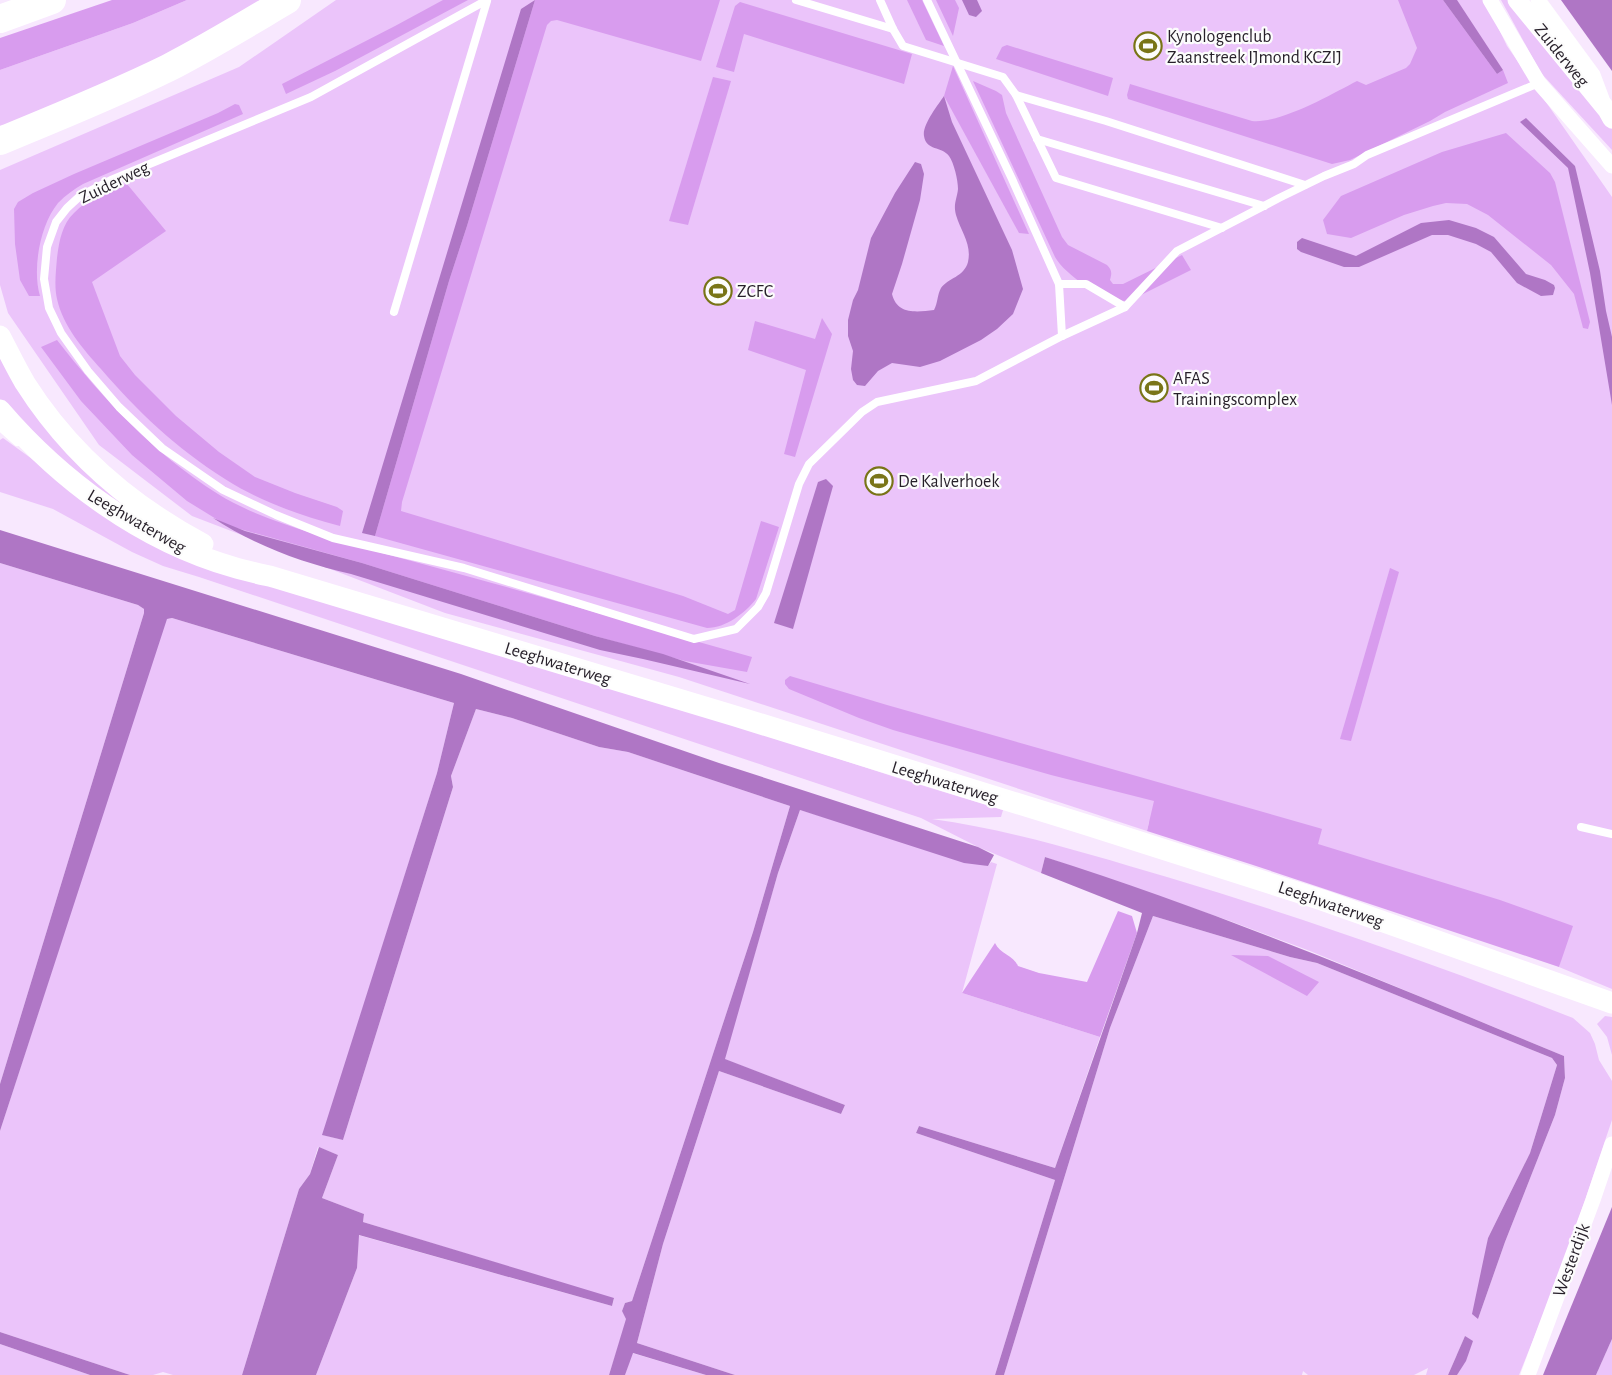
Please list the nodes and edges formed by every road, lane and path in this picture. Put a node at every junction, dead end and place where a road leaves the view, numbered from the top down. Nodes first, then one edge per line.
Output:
1 (52, 0) edge
2 (288, 0) edge
3 (487, 0) edge
4 (796, 0) edge
5 (880, 0) edge
6 (927, 0) edge
7 (1490, 0) edge
8 (1517, 0) edge
9 (1538, 0) edge
10 (0, 19) edge
11 (893, 29) junction
12 (1539, 83) junction
13 (1016, 95) junction
14 (1609, 114) edge
15 (1037, 139) junction
16 (0, 141) edge
17 (1612, 166) edge
18 (1305, 185) junction
19 (1264, 206) junction
20 (1222, 228) junction
21 (1059, 284) junction
22 (1125, 307) junction
23 (394, 312) dead end
24 (0, 336) edge
25 (1062, 336) junction
26 (0, 410) edge
27 (0, 427) edge
28 (50, 462) junction
29 (273, 577) junction
30 (1582, 827) dead end
31 (1612, 834) edge
32 (1612, 1003) edge
33 (1612, 1144) edge
34 (1528, 1375) edge

1 - 10 highway
2 - 16 highway
3 - 23 lane
3 - 25 lane, Zuiderweg
4 - 11 lane
5 - 11 lane
6 - 21 lane
7 - 12 street, Zuiderweg
8 - 14 street, Zuiderweg
9 - 14 street, Zuiderweg
11 - 13 lane
12 - 17 street, Zuiderweg
12 - 18 lane
13 - 15 lane
13 - 18 lane
15 - 19 lane
15 - 20 lane
18 - 19 lane
19 - 20 lane
20 - 22 lane
21 - 22 lane
21 - 25 lane
22 - 25 lane, Zuiderweg
24 - 29 main road, Leeghwaterweg
26 - 28 main road, Leeghwaterweg
27 - 28 lane
28 - 29 main road, Leeghwaterweg
29 - 32 main road, Leeghwaterweg
30 - 31 lane
33 - 34 street, Westerdijk

